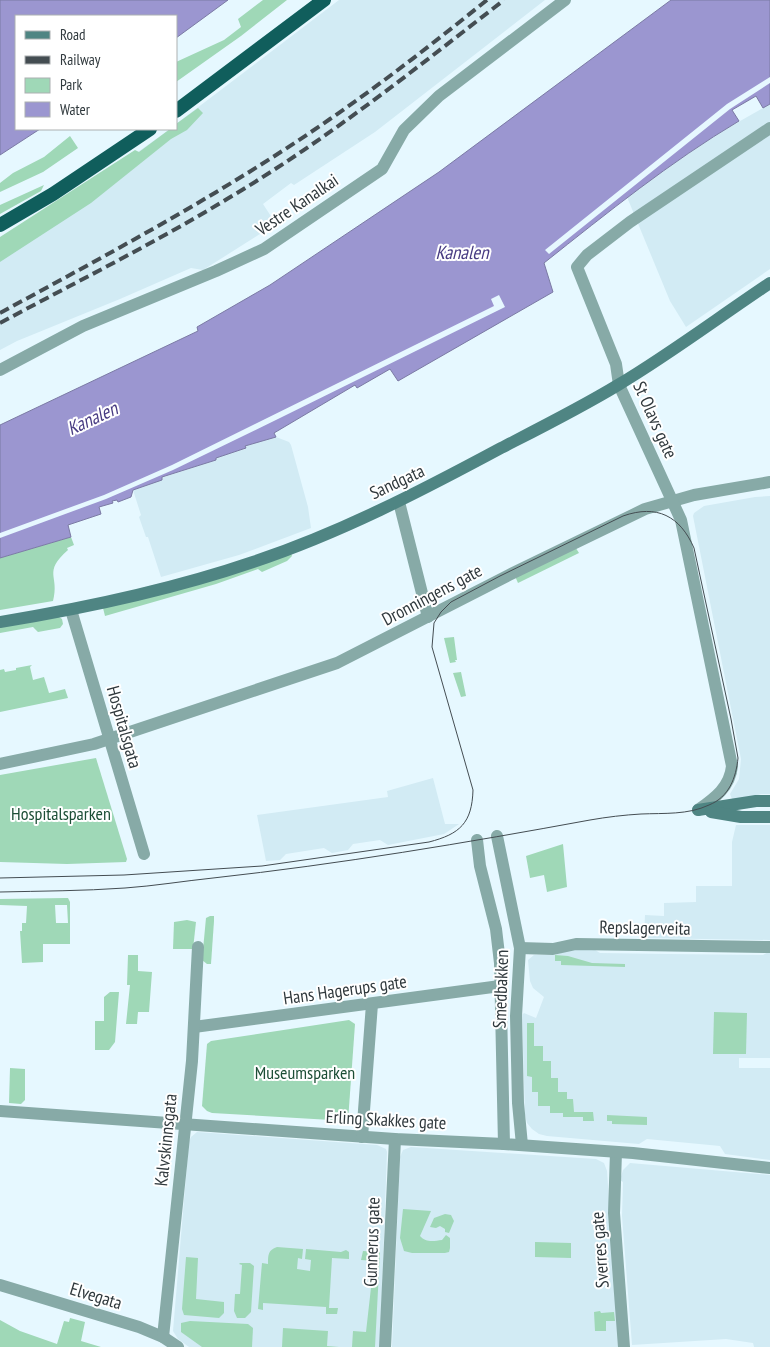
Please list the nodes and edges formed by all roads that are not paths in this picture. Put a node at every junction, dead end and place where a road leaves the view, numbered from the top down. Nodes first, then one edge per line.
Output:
1 (324, 0) edge
2 (565, 0) edge
3 (178, 110) edge
4 (770, 128) edge
5 (149, 130) edge
6 (0, 225) edge
7 (770, 283) edge
8 (0, 370) edge
9 (619, 385) junction
10 (770, 482) edge
11 (673, 500) junction
12 (399, 502) junction
13 (72, 610) junction
14 (428, 617) junction
15 (0, 622) edge
16 (109, 739) junction
17 (0, 764) edge
18 (770, 802) edge
19 (698, 810) junction
20 (770, 818) edge
21 (497, 836) dead end
22 (477, 840) dead end
23 (144, 854) dead end
24 (198, 947) dead end
25 (770, 947) edge
26 (520, 948) junction
27 (500, 986) junction
28 (372, 1004) junction
29 (194, 1027) junction
30 (0, 1111) edge
31 (185, 1125) junction
32 (362, 1137) junction
33 (395, 1139) junction
34 (504, 1144) junction
35 (522, 1145) junction
36 (616, 1152) junction
37 (770, 1168) edge
38 (0, 1285) edge
39 (163, 1337) junction
40 (178, 1347) edge
41 (385, 1347) edge
42 (624, 1347) edge

1 - 3 highway
2 - 8 street, Vestre Kanalkai
4 - 9 street, St Olavs gate
5 - 6 highway
7 - 9 main road, Sandgata
9 - 11 street, St Olavs gate
9 - 12 main road, Sandgata
10 - 11 street, Dronningens gate
11 - 14 street, Dronningens gate
11 - 19 street, St Olavs gate
12 - 13 main road, Sandgata
12 - 14 street
13 - 15 main road, Sandgata
13 - 16 street, Hospitalsgata
14 - 16 street, Dronningens gate
16 - 17 street, Dronningens gate
16 - 23 street, Hospitalsgata
18 - 19 main road
19 - 20 main road
21 - 26 street, Smedbakken
22 - 27 street, Smedbakken
24 - 29 street, Kalvskinnsgata
25 - 26 street, Repslagerveita
26 - 35 street, Smedbakken
27 - 28 street, Hans Hagerups gate
27 - 34 street, Smedbakken
28 - 29 street, Hans Hagerups gate
28 - 32 street
29 - 31 street, Kalvskinnsgata
30 - 31 street, Erling Skakkes gate
31 - 32 street, Erling Skakkes gate
31 - 39 street, Kalvskinnsgata
32 - 33 street, Erling Skakkes gate
33 - 34 street, Erling Skakkes gate
33 - 41 street, Gunnerus gate
34 - 35 street, Erling Skakkes gate
35 - 36 street, Erling Skakkes gate
36 - 37 street, Erling Skakkes gate
36 - 42 street, Sverres gate
38 - 39 street, Elvegata
39 - 40 street, Elvegata

